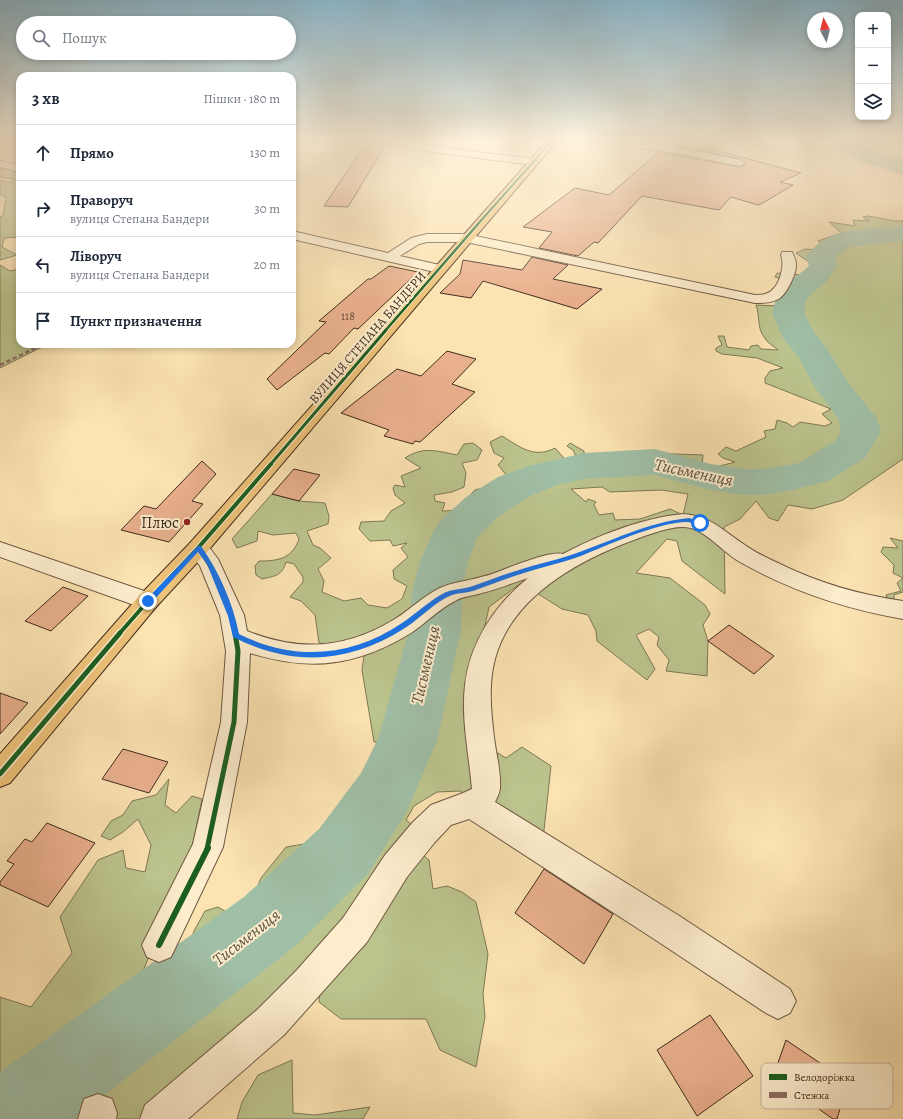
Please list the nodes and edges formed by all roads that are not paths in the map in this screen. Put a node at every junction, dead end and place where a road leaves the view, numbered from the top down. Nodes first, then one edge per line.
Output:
1 (505, 193) edge
2 (296, 236) edge
3 (466, 238) junction
4 (313, 240) junction
5 (296, 246) edge
6 (787, 255) dead end
7 (389, 258) junction
8 (439, 269) junction
9 (198, 548) junction
10 (0, 549) edge
11 (573, 557) junction
12 (148, 601) junction
13 (903, 610) edge
14 (236, 636) junction
15 (0, 774) edge
16 (472, 804) junction
17 (159, 945) dead end
18 (778, 1001) dead end
19 (159, 1119) edge

1 - 3 main road, ВУЛИЦЯ СТЕПАНА БАНДЕРИ
2 - 4 street
3 - 6 street
3 - 7 street
3 - 8 main road, ВУЛИЦЯ СТЕПАНА БАНДЕРИ
4 - 5 street
4 - 7 street
7 - 8 street
8 - 9 main road, ВУЛИЦЯ СТЕПАНА БАНДЕРИ
9 - 12 main road, ВУЛИЦЯ СТЕПАНА БАНДЕРИ
9 - 14 street
10 - 12 street
11 - 13 street
11 - 14 street
11 - 16 street
12 - 15 main road, ВУЛИЦЯ СТЕПАНА БАНДЕРИ
14 - 17 street
16 - 18 street
16 - 19 street

